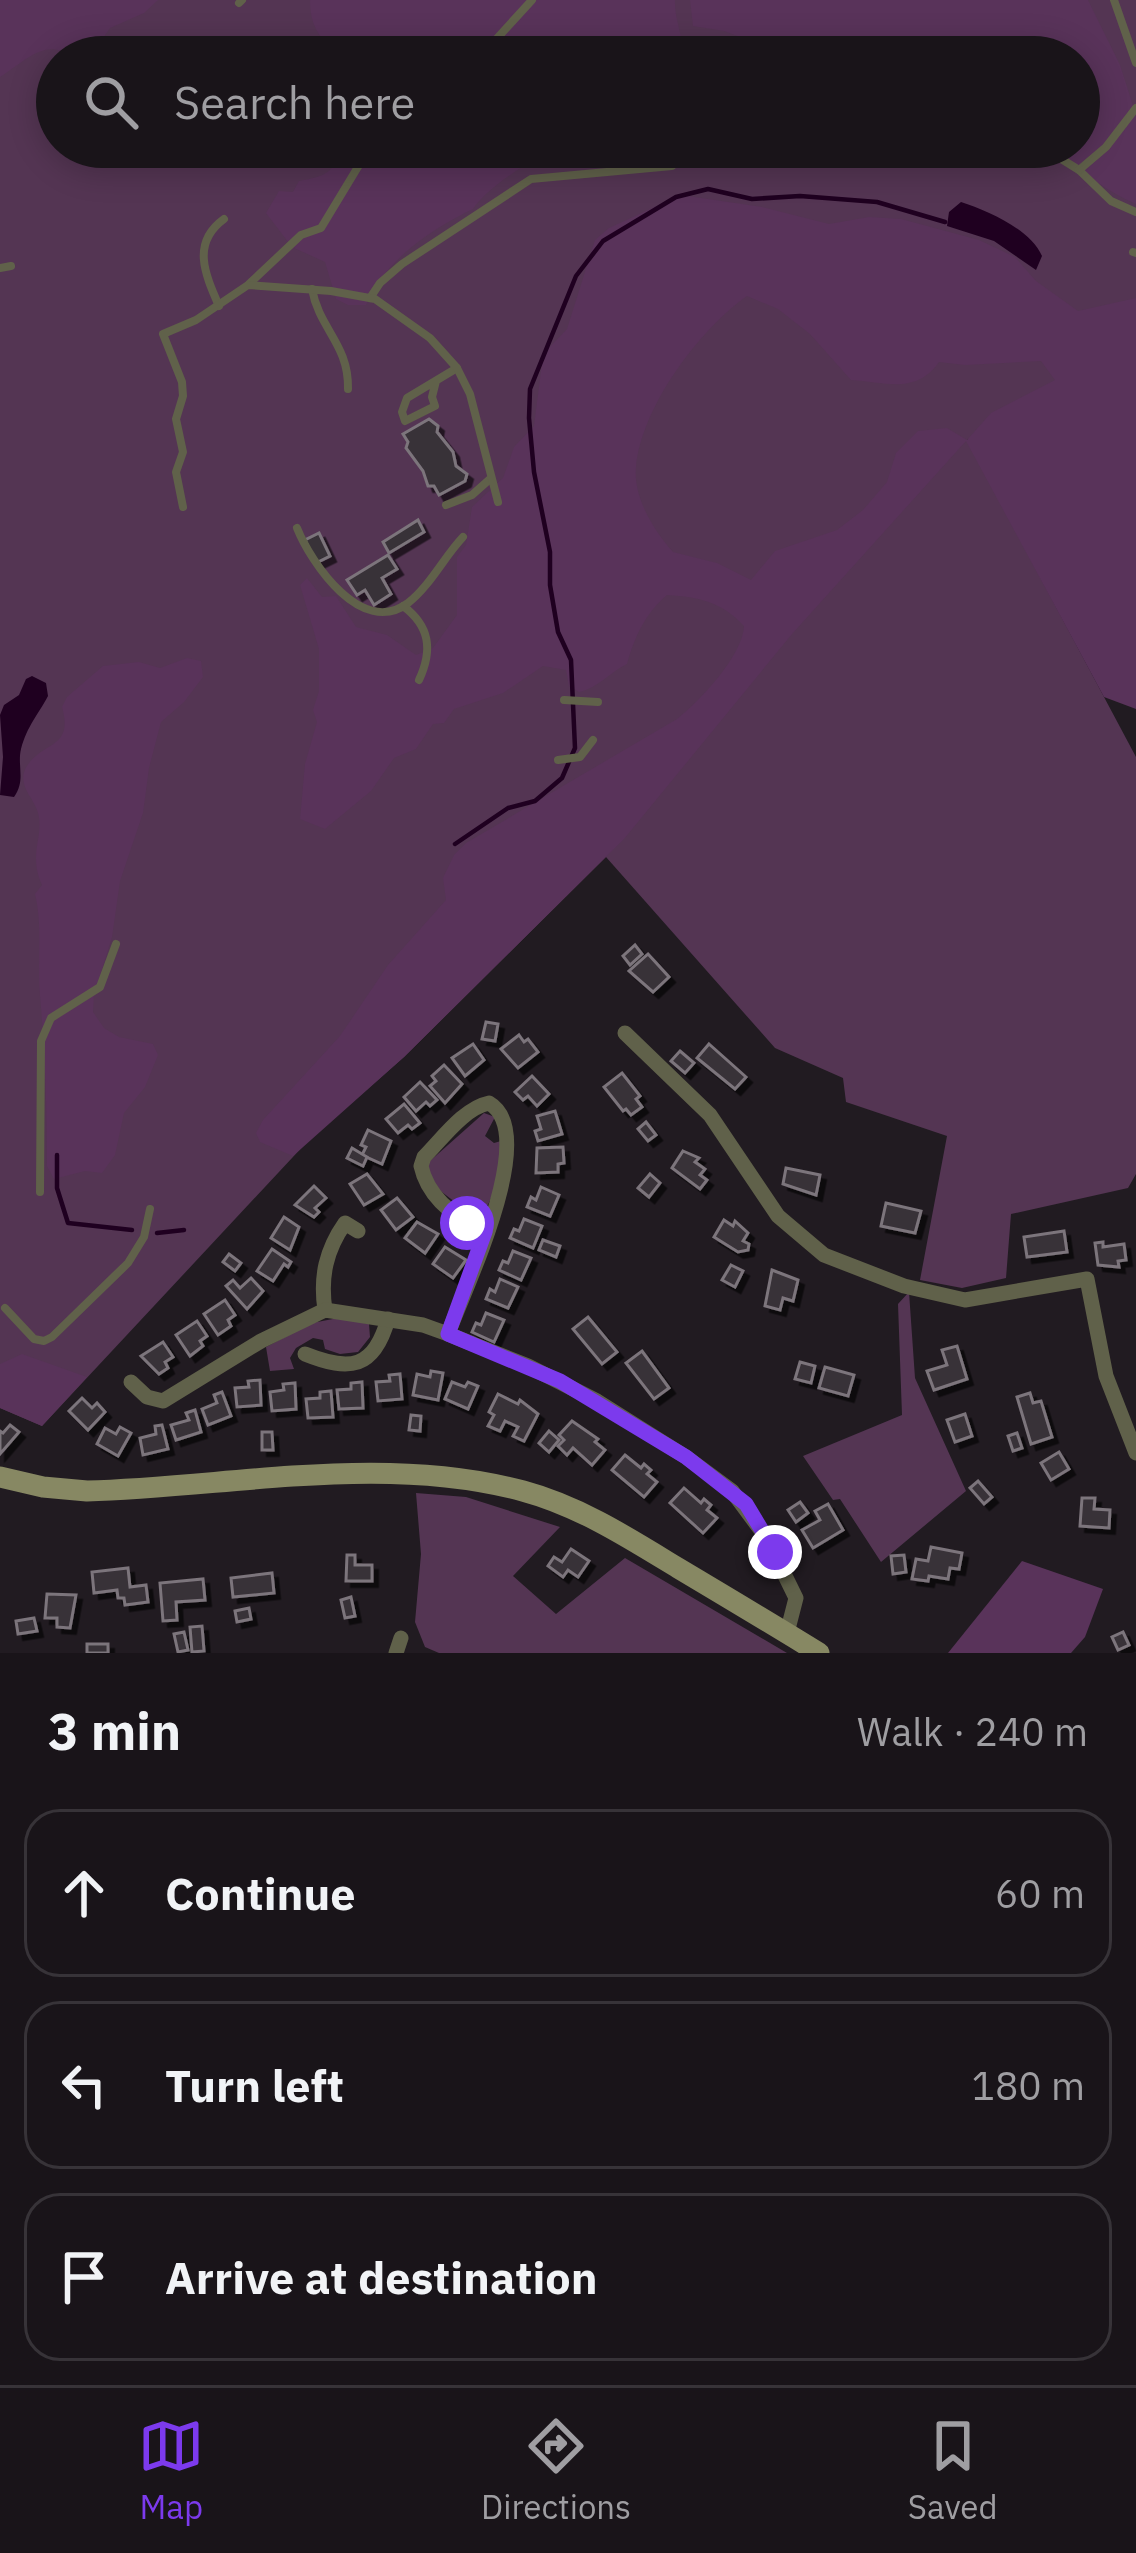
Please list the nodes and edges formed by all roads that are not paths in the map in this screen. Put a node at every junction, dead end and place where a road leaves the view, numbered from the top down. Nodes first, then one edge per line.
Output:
1 (532, 0) edge
2 (1114, 0) edge
3 (499, 36) edge
4 (1136, 64) edge
5 (1136, 108) edge
6 (1100, 152) edge
7 (357, 168) edge
8 (650, 168) edge
9 (1075, 168) edge
10 (1080, 168) edge
11 (1078, 170) junction
12 (1136, 212) edge
13 (224, 219) dead end
14 (11, 266) dead end
15 (0, 268) edge
16 (248, 285) junction
17 (312, 289) junction
18 (370, 298) junction
19 (219, 306) junction
20 (457, 368) junction
21 (436, 381) junction
22 (348, 389) dead end
23 (490, 479) junction
24 (498, 502) dead end
25 (446, 506) dead end
26 (183, 507) dead end
27 (297, 528) dead end
28 (463, 537) dead end
29 (403, 606) junction
30 (419, 680) dead end
31 (566, 700) dead end
32 (598, 703) dead end
33 (593, 740) dead end
34 (562, 759) dead end
35 (116, 944) dead end
36 (625, 1034) dead end
37 (40, 1192) dead end
38 (150, 1209) dead end
39 (358, 1231) dead end
40 (485, 1232) junction
41 (5, 1308) dead end
42 (325, 1310) junction
43 (388, 1319) junction
44 (448, 1334) junction
45 (305, 1354) dead end
46 (131, 1382) dead end
47 (1136, 1453) edge
48 (0, 1477) edge
49 (787, 1634) junction
50 (819, 1653) edge

1 - 3 lane
2 - 4 lane
5 - 6 lane
7 - 16 lane
8 - 18 lane
9 - 11 lane
10 - 11 lane
11 - 12 lane
13 - 19 lane
14 - 15 lane
16 - 17 lane
16 - 19 lane
17 - 18 lane
17 - 22 lane
18 - 20 lane
19 - 26 lane
20 - 21 lane
20 - 23 lane
21 - 21 lane
23 - 24 lane
23 - 25 lane
27 - 29 lane
28 - 29 lane
29 - 30 lane
31 - 32 lane
33 - 34 lane
35 - 37 lane
36 - 47 street
38 - 41 lane
39 - 42 street
40 - 40 street
40 - 44 street
42 - 43 street
42 - 46 street
43 - 44 street
43 - 45 street
44 - 49 street
48 - 49 main road
49 - 50 main road

